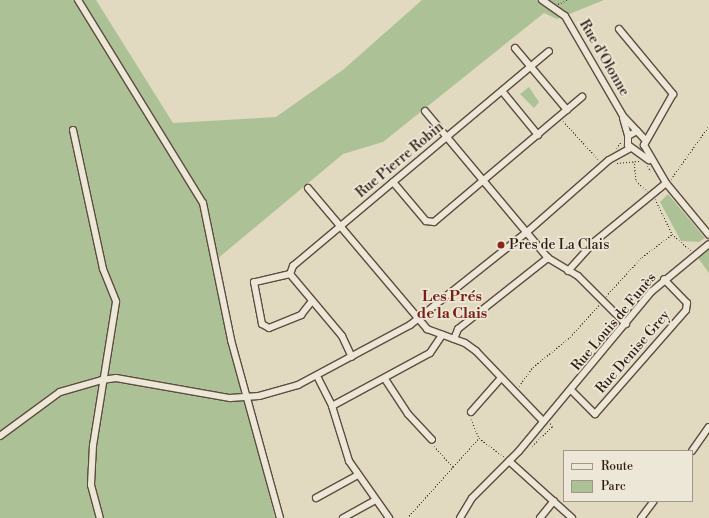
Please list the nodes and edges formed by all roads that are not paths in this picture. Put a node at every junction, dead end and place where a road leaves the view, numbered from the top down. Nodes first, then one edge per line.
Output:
1 (78, 0) edge
2 (542, 0) edge
3 (619, 30) dead end
4 (515, 48) dead end
5 (549, 51) dead end
6 (530, 67) junction
7 (502, 91) junction
8 (582, 97) dead end
9 (567, 110) junction
10 (425, 111) dead end
11 (623, 116) junction
12 (651, 128) junction
13 (73, 130) dead end
14 (639, 132) junction
15 (538, 135) junction
16 (626, 137) junction
17 (446, 138) junction
18 (645, 142) junction
19 (633, 149) junction
20 (611, 157) junction
21 (652, 163) junction
22 (394, 182) junction
23 (482, 182) junction
24 (666, 183) junction
25 (308, 188) dead end
26 (340, 226) junction
27 (527, 232) junction
28 (709, 235) edge
29 (709, 244) edge
30 (548, 258) junction
31 (568, 271) junction
32 (290, 274) junction
33 (664, 279) junction
34 (312, 301) junction
35 (418, 318) junction
36 (626, 324) junction
37 (442, 335) junction
38 (454, 339) junction
39 (352, 357) junction
40 (317, 376) junction
41 (501, 378) junction
42 (385, 379) junction
43 (102, 380) junction
44 (571, 390) junction
45 (246, 398) junction
46 (332, 406) junction
47 (471, 412) road end
48 (543, 418) junction
49 (709, 427) edge
50 (0, 436) edge
51 (432, 440) road end
52 (693, 450) edge
53 (509, 461) junction
54 (358, 475) junction
55 (316, 498) dead end
56 (375, 500) junction
57 (554, 502) junction
58 (653, 502) edge
59 (100, 518) edge
60 (280, 518) edge
61 (343, 518) edge
62 (389, 518) edge
63 (460, 518) edge
64 (540, 518) edge
65 (572, 518) edge
66 (641, 518) edge

1 - 45 street
2 - 11 street, Rue d'Olonne
3 - 12 street
4 - 6 street
5 - 6 street, Rue Pierre Robin
6 - 7 street, Rue Pierre Robin
6 - 9 street
7 - 15 street
7 - 17 street, Rue Pierre Robin
8 - 9 street
9 - 15 street
10 - 17 street
11 - 14 street, Rue d'Olonne
11 - 16 street, Rue d'Olonne
12 - 14 street
12 - 18 street
13 - 43 street
14 - 16 street
14 - 18 street, Rue d'Olonne
15 - 23 street
16 - 19 street, Rue d'Olonne
16 - 20 street
17 - 22 street, Rue Pierre Robin
17 - 23 street
18 - 19 street
18 - 21 street, Rue d'Olonne
19 - 20 street
19 - 21 street, Rue d'Olonne
20 - 27 street
21 - 24 street, Rue d'Olonne
22 - 23 street
22 - 26 street, Rue Pierre Robin
23 - 27 street
24 - 28 street, Rue d'Olonne
24 - 31 street
25 - 26 street
26 - 32 street, Rue Pierre Robin
26 - 35 street
27 - 30 street
27 - 35 street
29 - 33 street, Rue Louis de Funès
30 - 31 street
30 - 38 street
31 - 36 street
32 - 34 street
32 - 34 street
33 - 36 street, Rue Louis de Funès
33 - 44 street, Rue Denise Grey
34 - 39 street
35 - 37 street
35 - 39 street
36 - 44 street, Rue Louis de Funès
37 - 38 street
37 - 42 street
38 - 41 street
39 - 40 street
40 - 45 street
40 - 46 street
41 - 47 street
41 - 48 street
42 - 46 street
42 - 51 street
43 - 45 street
43 - 50 street
43 - 59 street
44 - 48 street, Rue Louis de Funès
45 - 60 street
46 - 54 street
48 - 53 street, Rue Louis de Funès
49 - 52 street
53 - 57 street
53 - 63 street, Rue Louis de Funès
54 - 55 street
54 - 56 street
56 - 61 street
56 - 62 street
57 - 64 street
57 - 65 street
58 - 66 street

